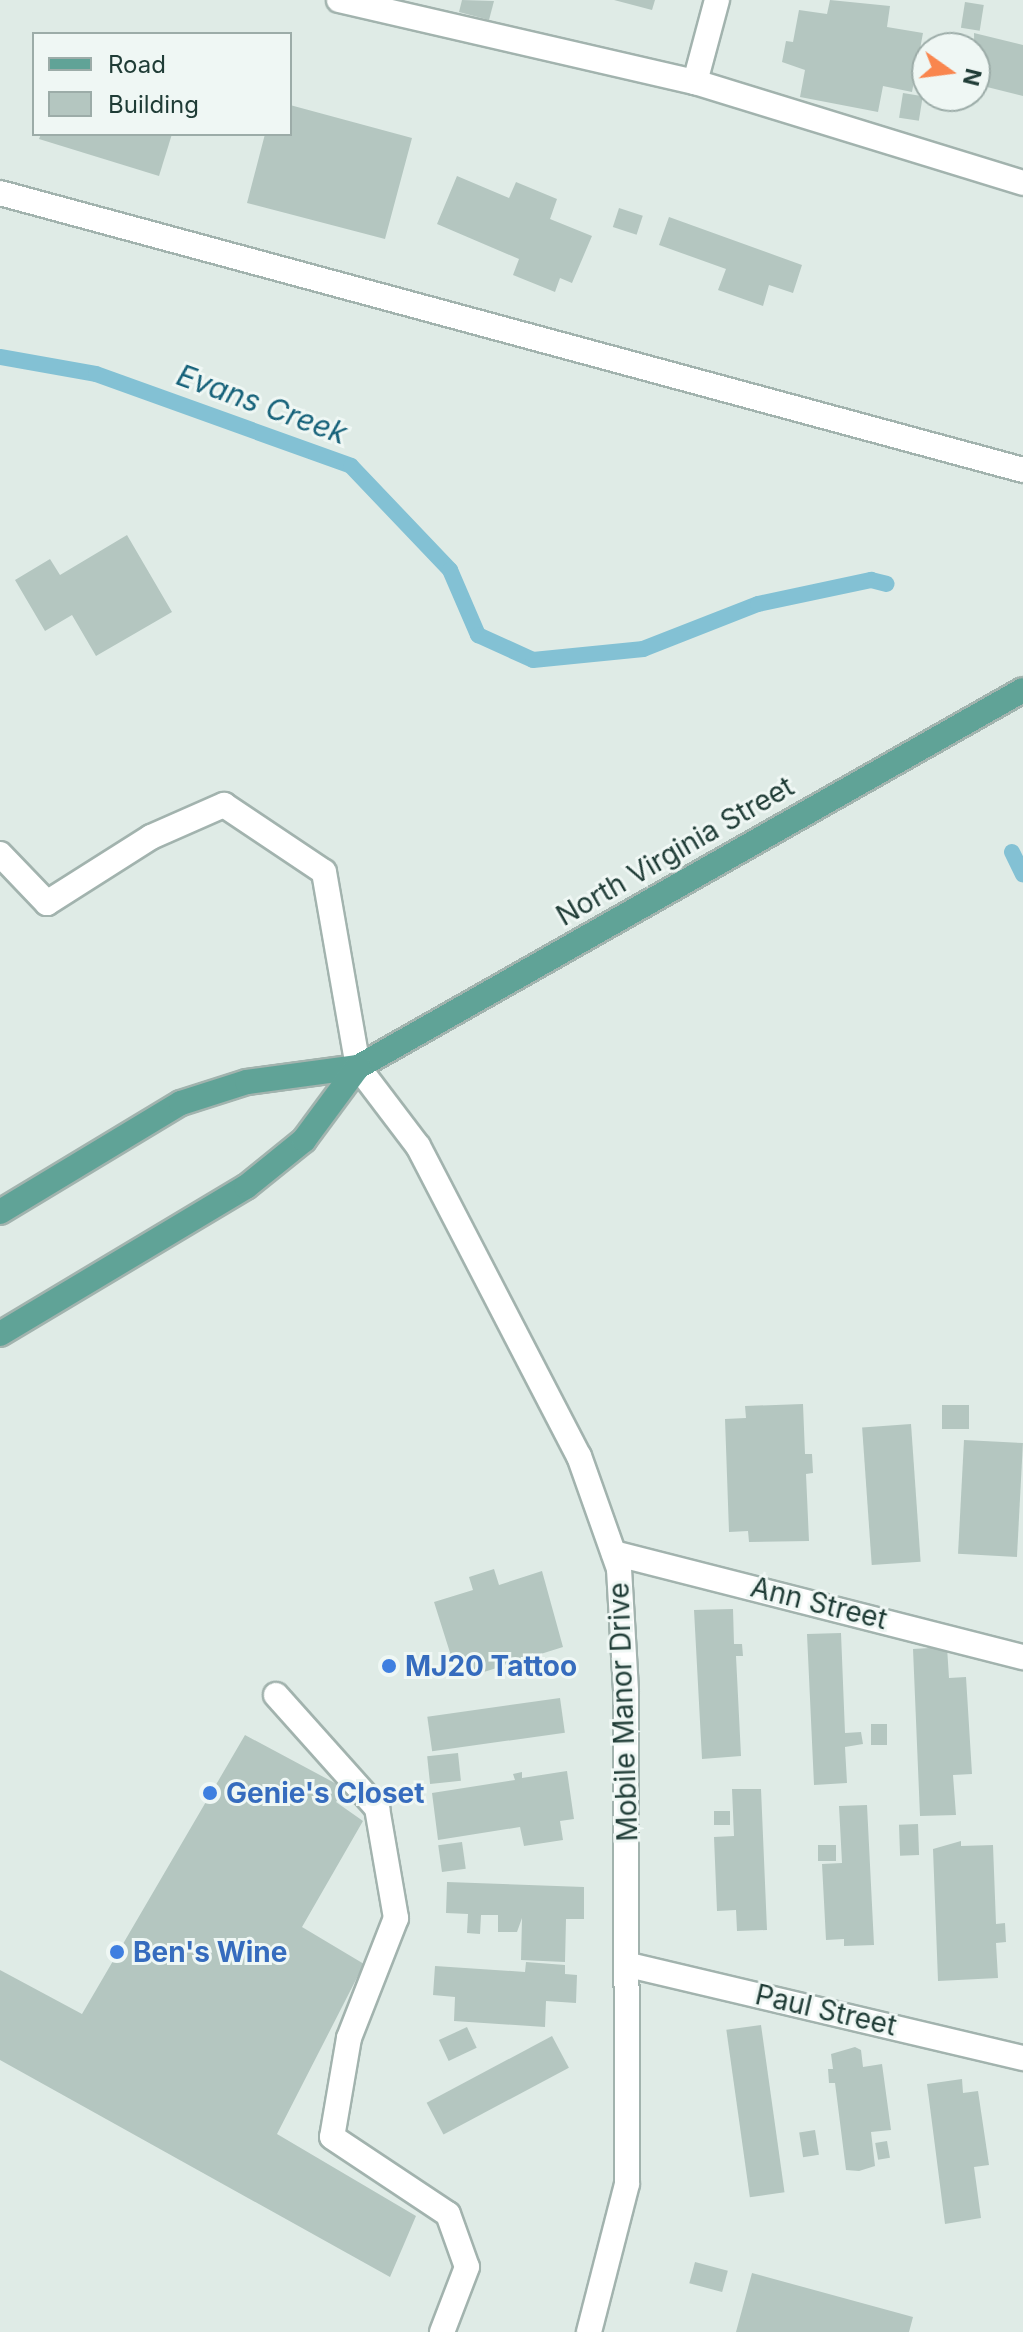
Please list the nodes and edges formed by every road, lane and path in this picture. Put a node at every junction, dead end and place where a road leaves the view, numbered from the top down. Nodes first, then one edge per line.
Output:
1 (339, 0) edge
2 (717, 0) edge
3 (695, 82) junction
4 (1023, 183) edge
5 (0, 193) edge
6 (1023, 470) edge
7 (1023, 690) edge
8 (0, 854) edge
9 (358, 1067) junction
10 (0, 1212) edge
11 (0, 1334) edge
12 (614, 1553) junction
13 (1023, 1657) edge
14 (276, 1695) dead end
15 (629, 1965) junction
16 (1023, 2058) edge
17 (442, 2332) edge
18 (589, 2332) edge

1 - 3 street
2 - 3 street
3 - 4 street
5 - 6 street
7 - 9 main road, North Virginia Street
8 - 9 street
9 - 10 main road, North Virginia Street
9 - 11 main road, North Virginia Street
9 - 12 street, Mobile Manor Drive
12 - 13 street, Ann Street
12 - 15 street, Mobile Manor Drive
14 - 17 street
15 - 16 street, Paul Street
15 - 18 street, Mobile Manor Drive

